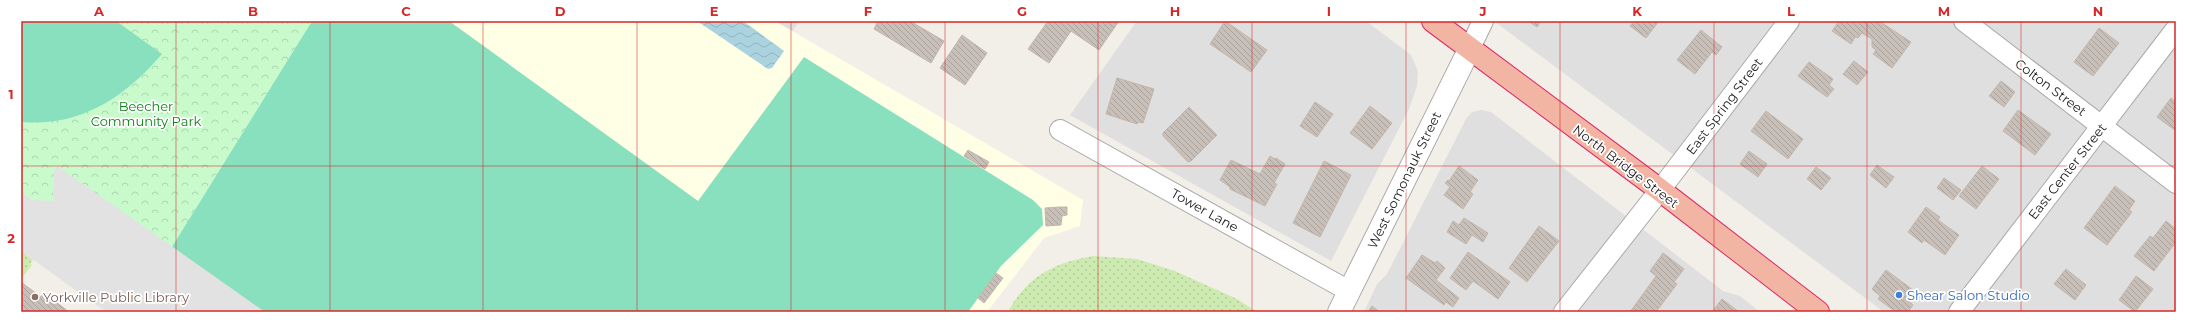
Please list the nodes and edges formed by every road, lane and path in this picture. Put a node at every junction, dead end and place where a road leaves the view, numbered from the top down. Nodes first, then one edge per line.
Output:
1 (1434, 21) edge
2 (1483, 21) edge
3 (1789, 21) edge
4 (1964, 21) edge
5 (2176, 29) edge
6 (1470, 48) junction
7 (2102, 126) junction
8 (1060, 130) dead end
9 (2176, 183) edge
10 (1660, 190) junction
11 (1349, 291) junction
12 (1339, 312) edge
13 (1564, 312) edge
14 (1818, 312) edge
15 (1959, 312) edge

1 - 6 highway, North Bridge Street
2 - 6 street
3 - 10 street, East Spring Street
4 - 7 street, Colton Street
5 - 7 street, East Center Street
6 - 10 highway, North Bridge Street
6 - 11 street, West Somonauk Street
7 - 9 street, Colton Street
7 - 15 street, East Center Street
8 - 11 street, Tower Lane
10 - 13 street, East Spring Street
10 - 14 highway, North Bridge Street
11 - 12 street, West Somonauk Street

